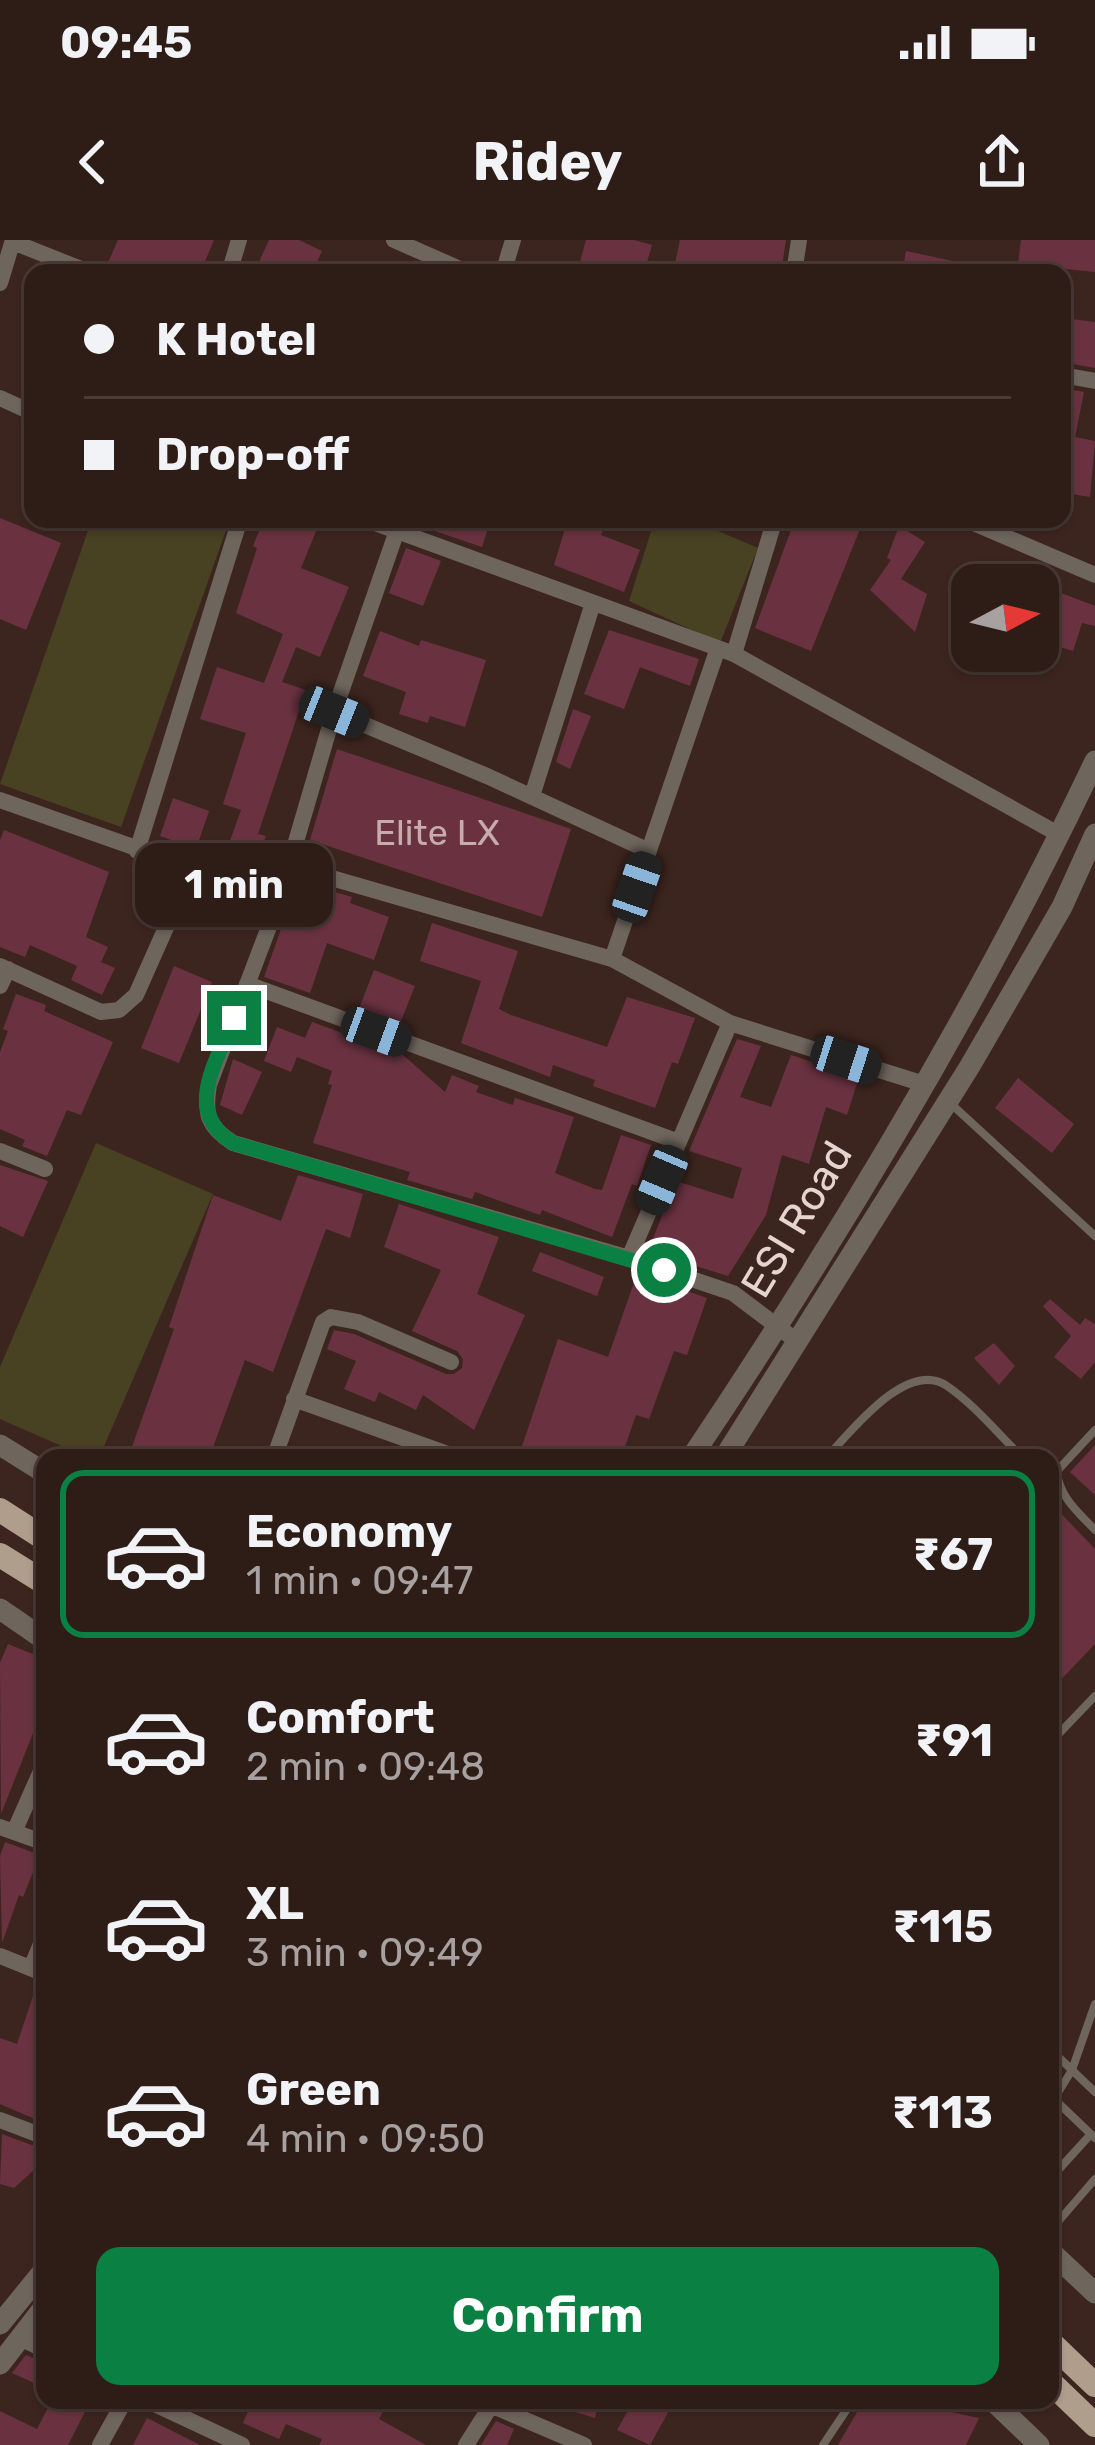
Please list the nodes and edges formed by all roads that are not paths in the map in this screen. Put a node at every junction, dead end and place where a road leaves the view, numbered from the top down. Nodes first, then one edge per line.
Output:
1 (394, 240) edge
2 (13, 241) edge
3 (69, 264) edge
4 (449, 264) edge
5 (0, 284) edge
6 (237, 528) edge
7 (397, 528) edge
8 (406, 528) edge
9 (772, 528) edge
10 (985, 528) edge
11 (1095, 575) edge
12 (593, 603) junction
13 (726, 651) junction
14 (334, 712) junction
15 (1095, 761) edge
16 (532, 796) junction
17 (0, 800) edge
18 (1095, 834) edge
19 (1060, 835) junction
20 (137, 851) junction
21 (649, 851) junction
22 (290, 866) junction
23 (192, 869) junction
24 (278, 904) junction
25 (612, 959) junction
26 (2, 974) edge
27 (247, 984) junction
28 (730, 1023) junction
29 (924, 1084) junction
30 (948, 1101) junction
31 (679, 1142) junction
32 (0, 1150) edge
33 (45, 1169) dead end
34 (1095, 1236) edge
35 (629, 1258) junction
36 (776, 1328) junction
37 (798, 1342) junction
38 (451, 1362) dead end
39 (294, 1399) junction
40 (1095, 1430) edge
41 (0, 1445) edge
42 (277, 1449) edge
43 (434, 1449) edge
44 (697, 1449) edge
45 (730, 1449) edge
46 (835, 1449) edge
47 (1014, 1449) edge
48 (36, 1467) edge
49 (1059, 1469) edge
50 (1059, 1486) edge
51 (0, 1510) edge
52 (1095, 1530) edge
53 (36, 1533) edge
54 (0, 1555) edge
55 (36, 1577) edge
56 (3, 1620) edge
57 (36, 1636) edge
58 (1095, 1696) edge
59 (1059, 1734) edge
60 (36, 1778) edge
61 (7, 1830) edge
62 (36, 1841) edge
63 (0, 1956) edge
64 (36, 1970) edge
65 (1095, 2004) edge
66 (1059, 2058) edge
67 (1072, 2070) junction
68 (1059, 2088) edge
69 (1095, 2092) edge
70 (1059, 2104) edge
71 (0, 2120) edge
72 (36, 2134) edge
73 (1093, 2136) edge
74 (1059, 2170) edge
75 (1095, 2179) edge
76 (1059, 2221) edge
77 (1059, 2259) edge
78 (36, 2280) edge
79 (1095, 2293) edge
80 (36, 2318) edge
81 (0, 2324) edge
82 (20, 2338) junction
83 (36, 2346) edge
84 (1059, 2351) edge
85 (0, 2364) edge
86 (1095, 2385) edge
87 (1059, 2391) edge
88 (120, 2409) edge
89 (169, 2409) edge
90 (484, 2409) edge
91 (504, 2409) edge
92 (848, 2409) edge
93 (1001, 2409) edge
94 (1095, 2425) edge
95 (100, 2445) edge
96 (242, 2445) edge
97 (466, 2445) edge
98 (584, 2445) edge
99 (823, 2445) edge
100 (1039, 2445) edge

1 - 4 street
2 - 3 street
2 - 5 street
6 - 20 street
7 - 14 street
8 - 12 street
9 - 13 street
10 - 11 street
12 - 13 street
12 - 16 street
13 - 19 street
13 - 21 street
14 - 16 street
14 - 22 street
15 - 19 street, ESI Road
16 - 21 street
17 - 20 street
18 - 30 street, ESI Road
19 - 29 street, ESI Road
20 - 23 street
21 - 25 street
22 - 24 street
22 - 25 street
23 - 24 street
23 - 26 street
24 - 27 street
25 - 28 street
27 - 31 street
27 - 35 street
28 - 29 street
28 - 31 street
29 - 36 street, ESI Road
30 - 34 lane
30 - 37 street, ESI Road
31 - 35 street
32 - 33 street
35 - 36 street
36 - 37 street
36 - 44 street, ESI Road
37 - 45 street, ESI Road
38 - 39 street
39 - 42 street
39 - 43 street
40 - 49 lane
41 - 48 street
46 - 47 lane
50 - 52 lane
51 - 53 main road
54 - 55 main road
56 - 57 street
58 - 59 lane
60 - 61 street
61 - 62 street
63 - 64 street
65 - 67 lane
66 - 67 lane
67 - 68 lane
67 - 69 lane
70 - 73 lane
71 - 72 street
73 - 74 lane
75 - 76 lane
77 - 79 street
78 - 81 street
80 - 82 street
82 - 83 street
82 - 85 street
84 - 86 main road
87 - 94 main road
88 - 95 street
89 - 96 street
90 - 97 street
91 - 98 street
92 - 99 lane
93 - 100 street

